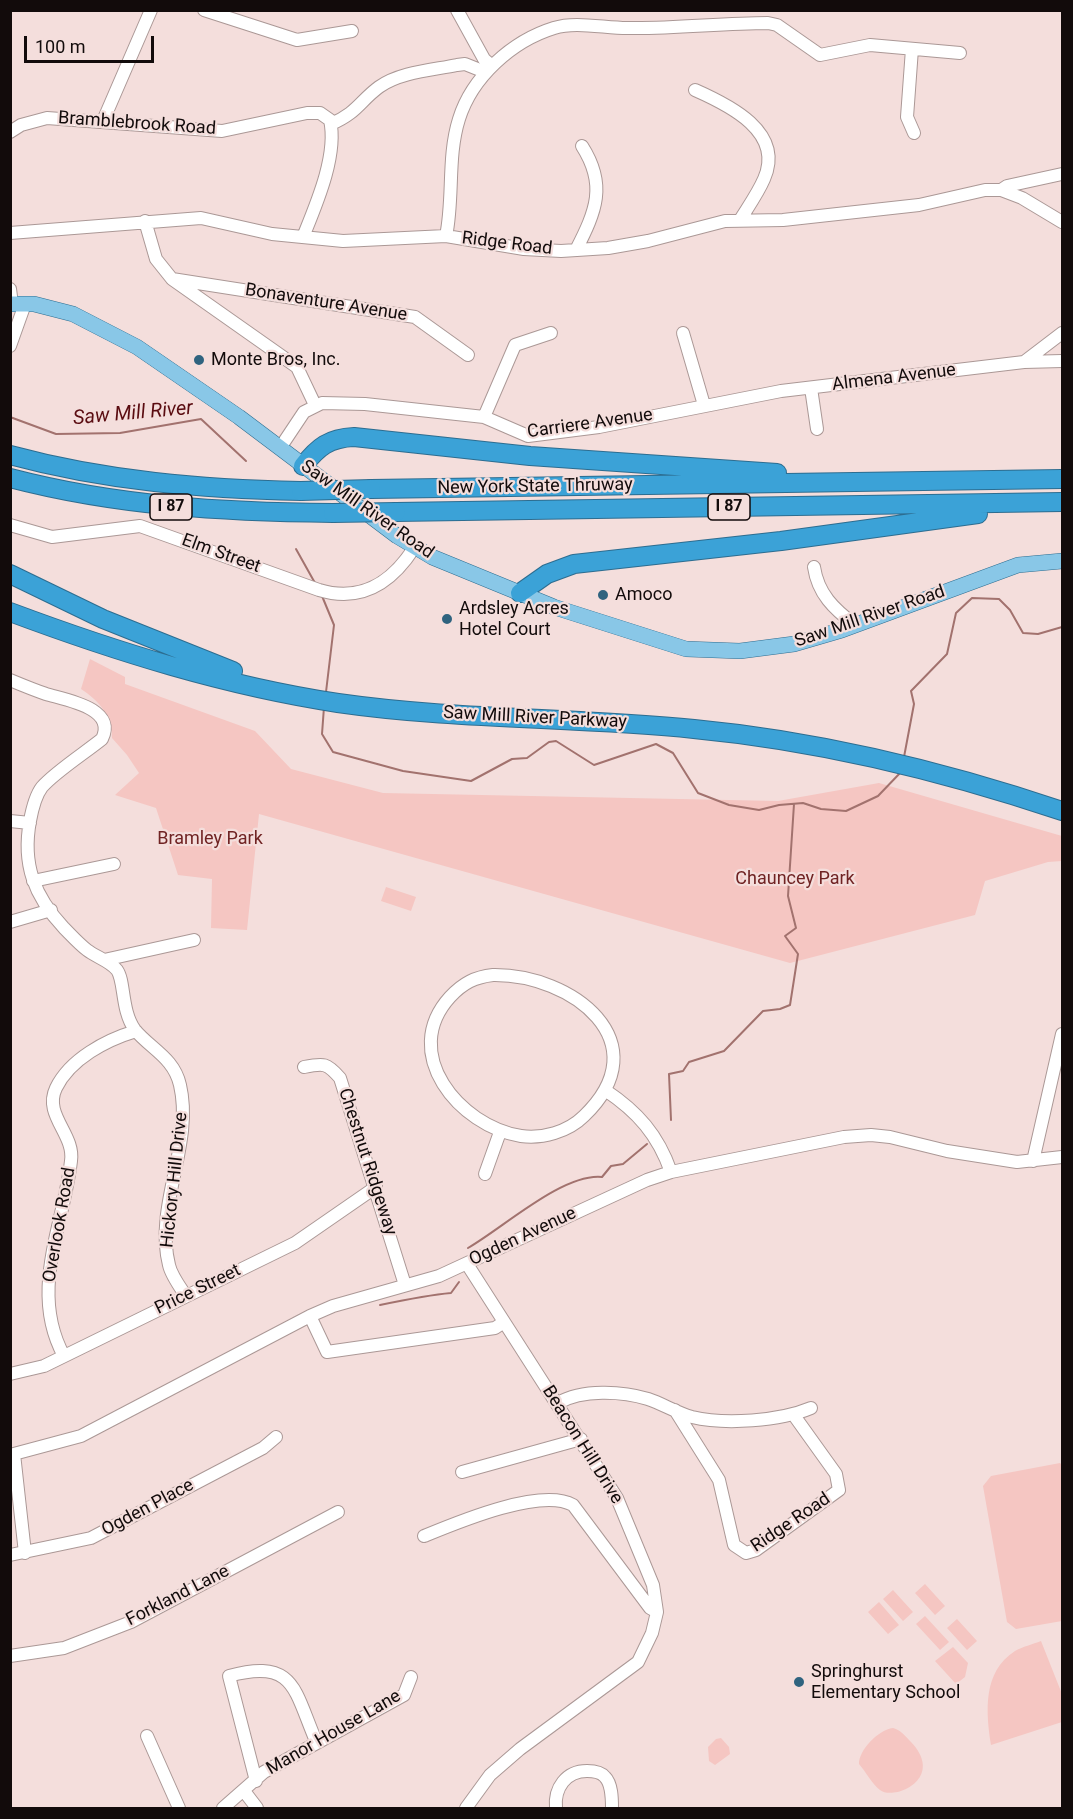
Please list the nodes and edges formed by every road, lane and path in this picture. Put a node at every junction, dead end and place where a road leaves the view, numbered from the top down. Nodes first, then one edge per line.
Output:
1 (151, 10) edge
2 (204, 10) edge
3 (457, 10) edge
4 (352, 31) dead end
5 (912, 49) junction
6 (960, 53) dead end
7 (488, 69) junction
8 (695, 90) dead end
9 (103, 121) junction
10 (331, 124) junction
11 (10, 132) edge
12 (914, 134) dead end
13 (582, 146) dead end
14 (1062, 174) edge
15 (1001, 190) junction
16 (741, 220) junction
17 (145, 221) junction
18 (1062, 222) edge
19 (10, 233) edge
20 (446, 236) junction
21 (303, 237) junction
22 (576, 250) junction
23 (172, 279) junction
24 (15, 300) edge
25 (551, 333) dead end
26 (683, 333) dead end
27 (1062, 333) edge
28 (10, 346) edge
29 (468, 355) dead end
30 (1062, 361) edge
31 (1023, 362) junction
32 (811, 388) junction
33 (725, 400) joint
34 (315, 405) junction
35 (704, 405) junction
36 (484, 417) junction
37 (817, 429) dead end
38 (280, 448) junction
39 (10, 455) edge
40 (303, 466) junction
41 (10, 478) edge
42 (1062, 479) edge
43 (889, 482) junction
44 (1062, 503) edge
45 (10, 525) edge
46 (414, 548) junction
47 (1062, 561) edge
48 (814, 567) dead end
49 (10, 574) edge
50 (520, 593) junction
51 (10, 601) edge
52 (10, 612) edge
53 (855, 625) junction
54 (232, 671) junction
55 (10, 680) edge
56 (311, 693) junction
57 (916, 762) junction
58 (1062, 798) edge
59 (1062, 811) edge
60 (10, 821) edge
61 (30, 823) junction
62 (114, 864) dead end
63 (33, 881) junction
64 (51, 910) junction
65 (10, 922) edge
66 (194, 939) dead end
67 (104, 960) junction
68 (136, 1030) junction
69 (1062, 1034) edge
70 (304, 1067) dead end
71 (605, 1090) junction
72 (500, 1132) junction
73 (1062, 1156) edge
74 (1033, 1161) junction
75 (671, 1172) junction
76 (485, 1174) dead end
77 (376, 1187) junction
78 (467, 1264) junction
79 (405, 1285) junction
80 (186, 1296) junction
81 (310, 1316) junction
82 (504, 1322) junction
83 (64, 1356) junction
84 (10, 1374) edge
85 (558, 1403) junction
86 (811, 1408) dead end
87 (675, 1410) junction
88 (793, 1414) junction
89 (276, 1437) dead end
90 (581, 1439) junction
91 (12, 1454) edge
92 (462, 1472) dead end
93 (338, 1512) dead end
94 (424, 1536) dead end
95 (25, 1553) junction
96 (10, 1555) edge
97 (657, 1612) junction
98 (10, 1656) edge
99 (411, 1677) dead end
100 (147, 1736) dead end
101 (316, 1741) junction
102 (256, 1780) junction
103 (244, 1791) junction
104 (179, 1809) edge
105 (223, 1809) edge
106 (257, 1809) edge
107 (466, 1809) edge
108 (556, 1809) edge
109 (612, 1809) edge

1 - 9 street
2 - 4 street
3 - 7 street
5 - 6 street
5 - 7 street
5 - 12 street
7 - 10 street
7 - 20 street
8 - 16 street
9 - 10 street, Bramblebrook Road
9 - 11 street, Bramblebrook Road
10 - 21 street
13 - 22 street
14 - 15 street, Ridge Road
15 - 16 street, Ridge Road
15 - 18 street
16 - 22 street, Ridge Road
17 - 19 street, Ridge Road
17 - 21 street, Ridge Road
17 - 23 street
20 - 21 street, Ridge Road
20 - 22 street, Ridge Road
23 - 29 street, Bonaventure Avenue
23 - 34 street
24 - 28 street
24 - 38 main road, Saw Mill River Road
25 - 36 street
26 - 35 street
27 - 31 street
30 - 31 street, Almena Avenue
31 - 32 street, Almena Avenue
32 - 33 street, Almena Avenue
32 - 37 street
33 - 35 street, Carriere Avenue
34 - 36 street, Carriere Avenue
34 - 38 street
35 - 36 street, Carriere Avenue
38 - 40 main road, Saw Mill River Road
39 - 43 highway, New York State Thruway / I 87, bridge
40 - 43 highway
40 - 46 main road, Saw Mill River Road
41 - 44 highway, New York State Thruway / I 87, bridge
42 - 43 highway, New York State Thruway / I 87
44 - 50 highway
45 - 46 street, Elm Street
46 - 50 main road, Saw Mill River Road
47 - 53 main road, Saw Mill River Road
48 - 53 street
49 - 54 highway
50 - 53 main road, Saw Mill River Road
51 - 54 highway, Saw Mill River Parkway
52 - 56 highway, Saw Mill River Parkway
54 - 56 highway, Saw Mill River Parkway
55 - 61 street, Hickory Hill Drive
56 - 57 highway, Saw Mill River Parkway
57 - 58 highway, Saw Mill River Parkway
57 - 59 highway, Saw Mill River Parkway
60 - 61 street
61 - 63 street, Hickory Hill Drive
62 - 63 street
63 - 64 street, Hickory Hill Drive
64 - 65 street
64 - 67 street, Hickory Hill Drive
66 - 67 street
67 - 68 street, Hickory Hill Drive
68 - 80 street, Hickory Hill Drive
68 - 83 street, Overlook Road
69 - 74 street
70 - 77 street, Chestnut Ridgeway
71 - 72 street
71 - 72 street
71 - 75 street
72 - 76 street
73 - 74 street, Ogden Avenue
74 - 75 street, Ogden Avenue
75 - 78 street, Ogden Avenue
77 - 79 street, Chestnut Ridgeway
77 - 80 street, Price Street
78 - 79 street, Ogden Avenue
78 - 82 street, Beacon Hill Drive
79 - 81 street, Ogden Avenue
80 - 83 street, Price Street
81 - 82 street
81 - 91 street, Ogden Avenue
82 - 85 street, Beacon Hill Drive
83 - 84 street, Price Street
85 - 87 street
85 - 90 street, Beacon Hill Drive
86 - 88 street
87 - 88 street
87 - 88 street, Ridge Road
89 - 95 street, Ogden Place
90 - 92 street
90 - 97 street, Beacon Hill Drive
91 - 95 street
93 - 98 street, Forkland Lane
94 - 97 street
95 - 96 street, Ogden Place
97 - 107 street, Beacon Hill Drive
99 - 101 street, Manor House Lane
100 - 104 street
101 - 102 street, Manor House Lane
101 - 102 street
102 - 103 street, Manor House Lane
103 - 105 street, Manor House Lane
103 - 106 street
108 - 109 street

